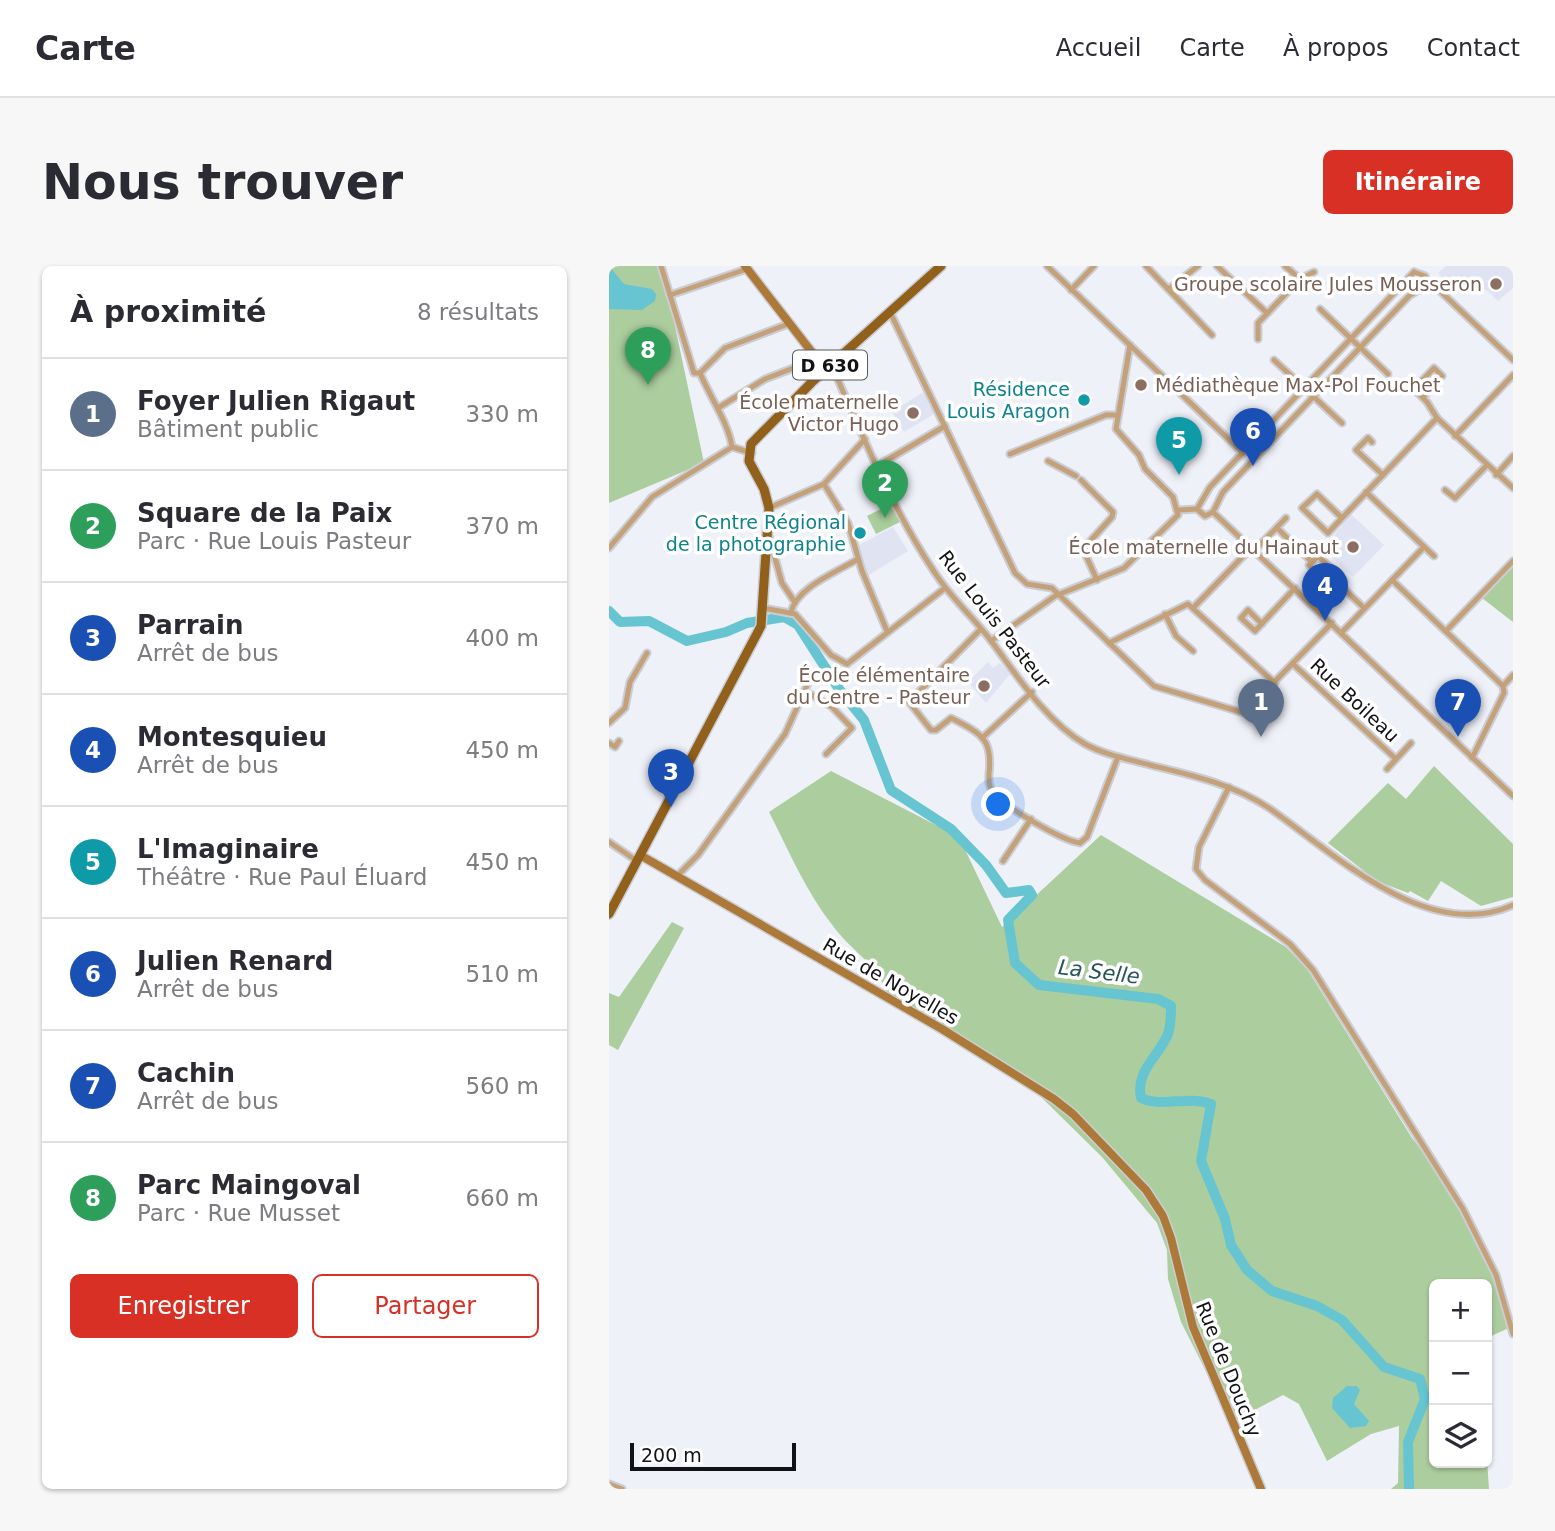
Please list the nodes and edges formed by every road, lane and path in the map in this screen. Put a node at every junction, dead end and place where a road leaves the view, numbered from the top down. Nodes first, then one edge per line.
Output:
1 (661, 266) edge
2 (941, 266) edge
3 (948, 266) edge
4 (1047, 266) edge
5 (1094, 266) edge
6 (1146, 266) edge
7 (1198, 266) edge
8 (1217, 266) edge
9 (1285, 266) edge
10 (746, 267) edge
11 (1413, 269) edge
12 (1314, 272) dead end
13 (1300, 279) junction
14 (1408, 279) junction
15 (1426, 284) junction
16 (1170, 288) junction
17 (1072, 290) junction
18 (1417, 291) junction
19 (670, 295) junction
20 (1320, 309) dead end
21 (1267, 313) junction
22 (891, 314) junction
23 (788, 324) junction
24 (1212, 335) dead end
25 (1258, 339) dead end
26 (1351, 339) junction
27 (1130, 345) junction
28 (1360, 348) junction
29 (817, 359) junction
30 (1274, 359) dead end
31 (1513, 360) edge
32 (829, 369) junction
33 (700, 373) junction
34 (1388, 374) dead end
35 (1513, 375) edge
36 (1305, 388) junction
37 (1314, 396) junction
38 (1423, 397) junction
39 (717, 408) junction
40 (1116, 415) junction
41 (1437, 418) junction
42 (1342, 423) dead end
43 (945, 426) junction
44 (1455, 436) junction
45 (865, 439) junction
46 (1372, 442) dead end
47 (732, 447) junction
48 (751, 453) junction
49 (1243, 453) junction
50 (1010, 454) dead end
51 (1513, 456) edge
52 (1048, 461) dead end
53 (877, 466) junction
54 (1486, 466) junction
55 (1383, 475) junction
56 (1496, 475) junction
57 (824, 484) junction
58 (1513, 488) edge
59 (1445, 489) dead end
60 (1366, 492) junction
61 (1202, 499) junction
62 (769, 508) junction
63 (1197, 509) junction
64 (1214, 509) junction
65 (1179, 510) junction
66 (1286, 518) dead end
67 (1342, 518) junction
68 (1277, 528) junction
69 (768, 535) junction
70 (1424, 547) junction
71 (609, 548) edge
72 (1254, 549) junction
73 (1434, 556) dead end
74 (858, 559) junction
75 (1513, 561) edge
76 (1312, 562) junction
77 (1097, 580) junction
78 (1392, 580) junction
79 (1340, 585) junction
80 (945, 587) junction
81 (1295, 588) junction
82 (1058, 594) junction
83 (794, 601) junction
84 (1194, 607) junction
85 (1364, 608) junction
86 (763, 611) junction
87 (790, 611) junction
88 (1165, 614) junction
89 (1332, 623) junction
90 (1262, 624) dead end
91 (980, 630) junction
92 (887, 631) junction
93 (1446, 631) junction
94 (1342, 632) junction
95 (992, 641) junction
96 (1109, 643) junction
97 (1193, 651) dead end
98 (647, 653) dead end
99 (1293, 664) junction
100 (1513, 675) edge
101 (809, 681) dead end
102 (1275, 683) junction
103 (1503, 686) junction
104 (805, 691) junction
105 (1032, 692) junction
106 (609, 723) edge
107 (982, 738) junction
108 (619, 741) dead end
109 (609, 743) edge
110 (1411, 743) dead end
111 (825, 754) dead end
112 (1118, 757) junction
113 (1472, 758) junction
114 (1396, 760) junction
115 (1387, 769) dead end
116 (1229, 787) junction
117 (1513, 796) edge
118 (1031, 819) junction
119 (609, 842) edge
120 (638, 858) junction
121 (1003, 861) dead end
122 (677, 876) junction
123 (1513, 905) edge
124 (609, 914) edge
125 (1111, 1154) joint
126 (1513, 1334) edge
127 (609, 1483) edge
128 (622, 1489) edge
129 (1261, 1489) edge

1 - 19 street
2 - 22 main road, D 630
3 - 22 main road, D 630
4 - 17 street
5 - 17 street
6 - 16 street
7 - 16 street
8 - 21 street
9 - 13 street
10 - 19 street
10 - 23 street
11 - 14 street
11 - 15 street
12 - 13 street
13 - 21 street
14 - 18 street
14 - 26 street
15 - 18 street
15 - 31 street
16 - 24 street
17 - 27 street
18 - 28 street
19 - 33 street
20 - 26 street
21 - 25 street
22 - 32 main road, D 630
22 - 43 street
23 - 29 street
23 - 33 street
26 - 28 street
26 - 36 street
27 - 40 street
27 - 49 street
28 - 34 street
28 - 37 street
29 - 32 street
29 - 39 street
30 - 36 street
32 - 45 street, Rue Louis Pasteur
32 - 48 main road, D 630
33 - 39 street
35 - 44 street
36 - 37 street
36 - 49 street
37 - 42 street
37 - 64 street
38 - 38 street
38 - 41 street
39 - 47 street
40 - 50 street
40 - 65 street
41 - 44 street
41 - 55 street
43 - 53 street
43 - 82 street
44 - 54 street
45 - 53 street, Rue Louis Pasteur
45 - 57 street
46 - 55 street
47 - 48 street
47 - 71 street
48 - 62 main road
49 - 61 street
51 - 56 street
52 - 77 street
53 - 80 street, Rue Louis Pasteur
54 - 56 street
54 - 59 street
55 - 60 street
56 - 58 street
57 - 62 street
57 - 74 street
60 - 67 street
60 - 70 street
61 - 63 street
61 - 64 street
62 - 69 main road
63 - 64 street
63 - 65 street
64 - 72 street
65 - 77 street
66 - 68 street
67 - 67 street
68 - 72 street
68 - 76 street
69 - 83 street
69 - 86 main road
70 - 73 street
70 - 78 street
72 - 81 street
72 - 84 street
74 - 83 street
74 - 92 street
75 - 93 street
76 - 79 street
76 - 79 street
77 - 82 street
78 - 85 street
78 - 93 street
79 - 85 street
80 - 91 street, Rue Louis Pasteur
80 - 92 street
81 - 89 street
81 - 90 street
82 - 95 street
82 - 96 street
83 - 87 street
84 - 88 street
84 - 102 street
85 - 94 street
86 - 87 street
86 - 120 main road
87 - 92 street
88 - 96 street
88 - 97 street
89 - 94 street
89 - 99 street
91 - 95 street, Rue Louis Pasteur
91 - 107 street
93 - 103 street
94 - 113 street
95 - 105 street, Rue Louis Pasteur
96 - 102 street
98 - 106 street
99 - 102 street
99 - 114 street, Rue Boileau
100 - 103 street
101 - 104 street
103 - 113 street
104 - 111 street
104 - 122 street
105 - 107 street
105 - 112 street, Rue Louis Pasteur
107 - 118 street
108 - 109 street
110 - 114 street, Rue Boileau
112 - 116 street, Rue Louis Pasteur
112 - 118 street
113 - 117 street
114 - 115 street, Rue Boileau
116 - 123 street, Rue Louis Pasteur
116 - 126 street
118 - 121 street
119 - 120 street
120 - 122 street, Rue de Noyelles
120 - 124 main road
122 - 125 street, Rue de Noyelles
125 - 129 street, Rue de Douchy
127 - 128 street

